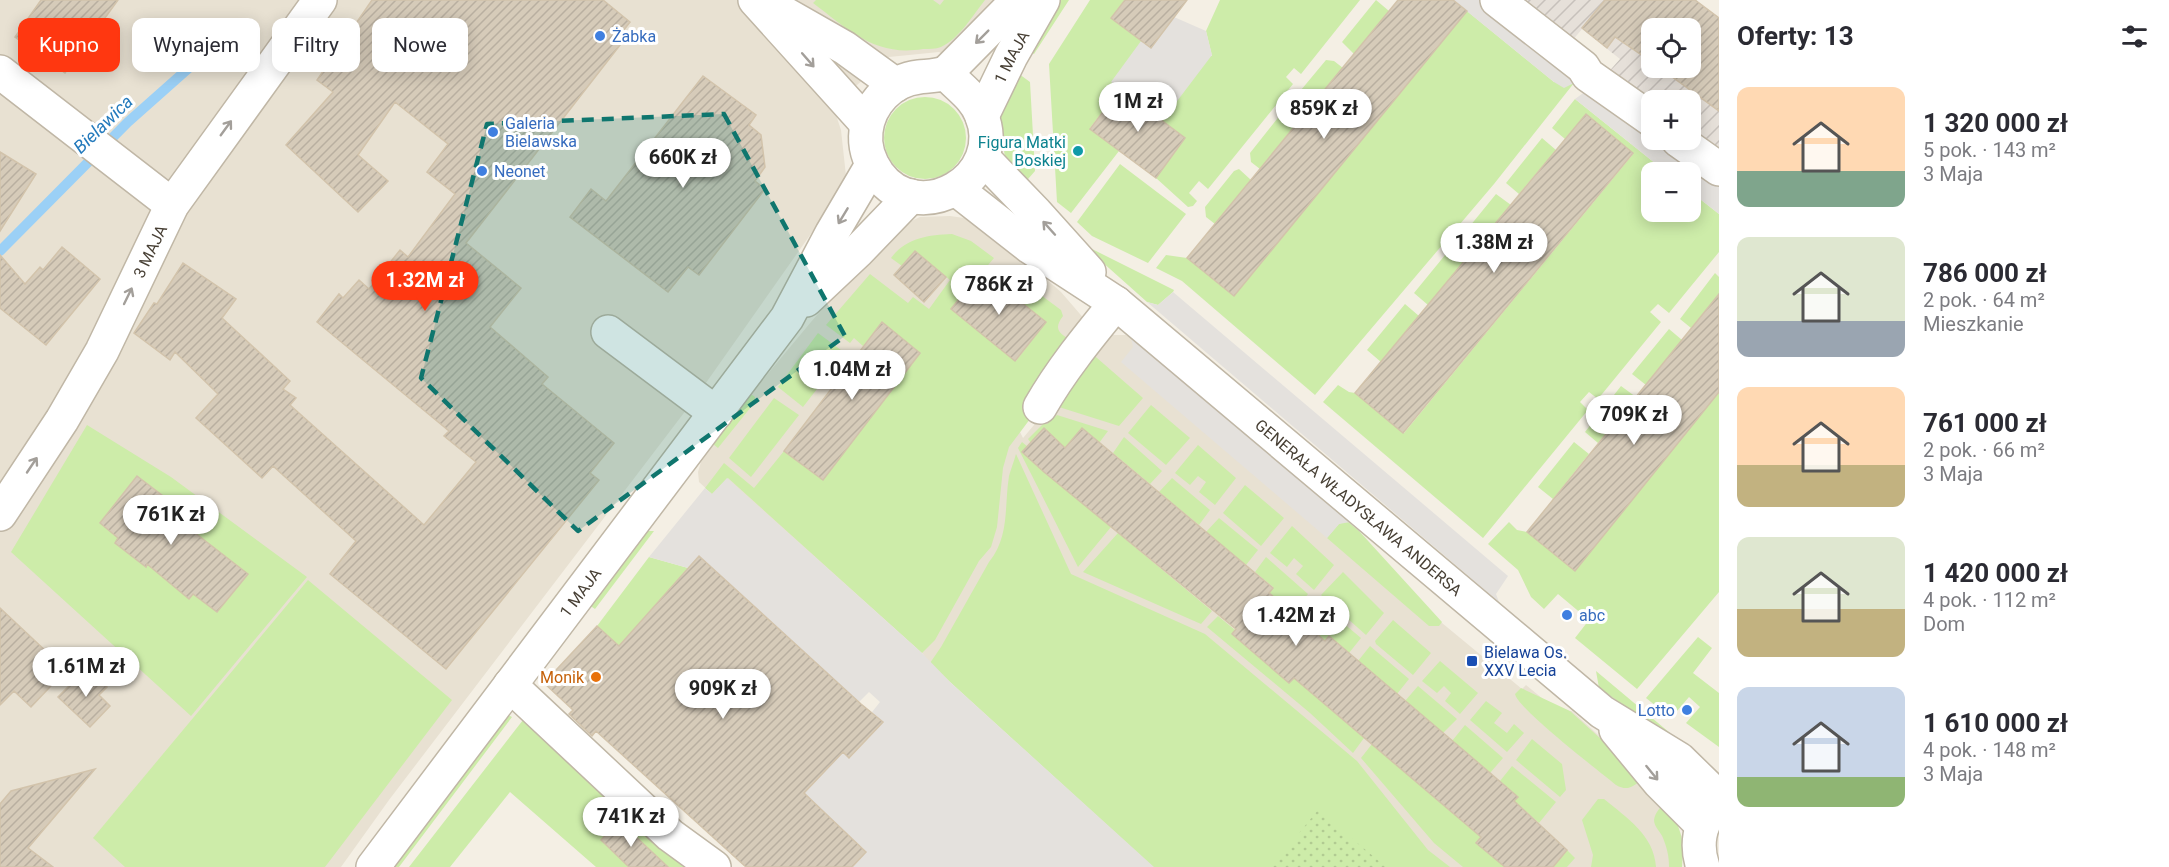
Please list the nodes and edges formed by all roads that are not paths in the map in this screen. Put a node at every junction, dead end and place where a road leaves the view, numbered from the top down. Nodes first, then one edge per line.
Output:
1 (320, 0) edge
2 (755, 0) edge
3 (760, 0) edge
4 (1018, 0) edge
5 (1043, 0) edge
6 (1497, 0) edge
7 (0, 72) edge
8 (946, 73) junction
9 (896, 85) junction
10 (1641, 112) edge
11 (982, 116) junction
12 (866, 123) junction
13 (1692, 150) edge
14 (982, 158) junction
15 (872, 165) junction
16 (1719, 169) edge
17 (956, 189) junction
18 (911, 196) junction
19 (172, 206) junction
20 (1116, 303) junction
21 (787, 318) junction
22 (608, 332) dead end
23 (1040, 407) dead end
24 (716, 413) junction
25 (0, 514) edge
26 (510, 685) junction
27 (1602, 712) junction
28 (1719, 798) edge
29 (1711, 815) edge
30 (373, 867) edge
31 (714, 867) edge
32 (1703, 867) edge

19 -> 1 street, 3 MAJA
2 -> 12 street
3 - 9 street
4 -> 8 street, 1 MAJA
5 - 11 street, 1 MAJA
6 - 10 street
7 - 19 street
8 - 9 street
8 - 11 street
9 - 12 street
11 - 14 street
12 - 15 street
13 - 16 street
14 - 17 street
20 -> 14 street, GENERAŁA WŁADYSŁAWA ANDERSA
15 - 18 street
15 -> 21 street, 1 MAJA
17 - 18 street
17 - 20 street, GENERAŁA WŁADYSŁAWA ANDERSA
18 - 21 street, 1 MAJA
25 -> 19 street, 3 MAJA
20 - 23 street
20 - 27 street, GENERAŁA WŁADYSŁAWA ANDERSA
21 - 24 street, 1 MAJA
22 - 24 street
24 - 26 street, 1 MAJA
26 - 30 street, 1 MAJA
26 - 31 street
27 - 28 street, GENERAŁA WŁADYSŁAWA ANDERSA
27 -> 29 street, GENERAŁA WŁADYSŁAWA ANDERSA
29 - 32 street

